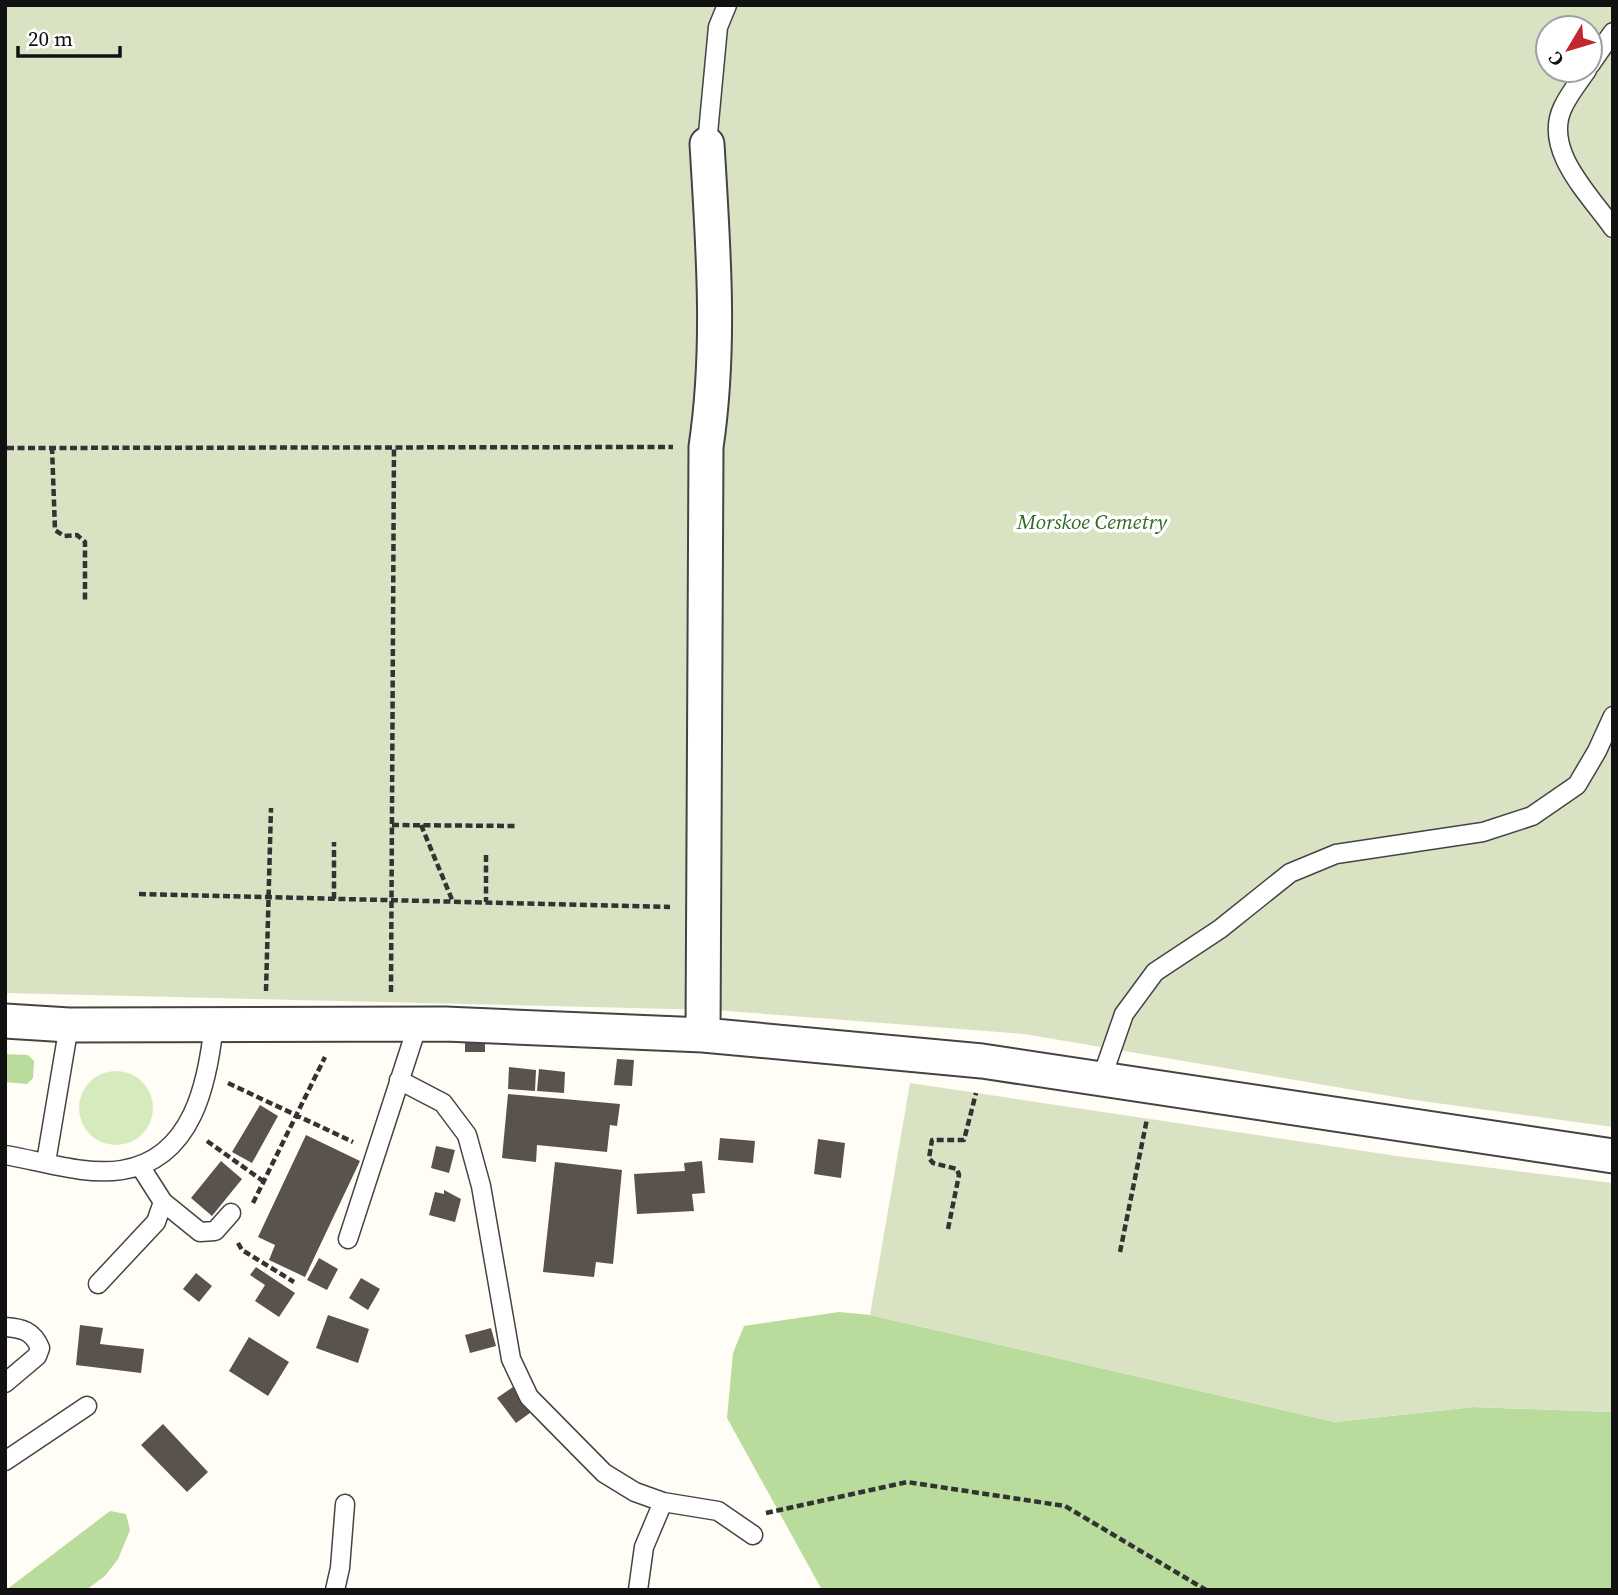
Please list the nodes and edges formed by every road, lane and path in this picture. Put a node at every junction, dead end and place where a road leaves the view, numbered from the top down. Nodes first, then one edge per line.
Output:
1 (727, 5) edge
2 (1578, 84) edge
3 (707, 144) joint
4 (1613, 228) edge
5 (52, 447) junction
6 (394, 447) junction
7 (706, 447) junction
8 (7, 448) dead end
9 (85, 601) dead end
10 (1613, 716) edge
11 (271, 808) dead end
12 (392, 825) junction
13 (421, 825) junction
14 (515, 826) dead end
15 (334, 842) dead end
16 (486, 855) dead end
17 (139, 894) dead end
18 (270, 897) junction
19 (334, 899) junction
20 (391, 900) junction
21 (453, 902) junction
22 (486, 902) junction
23 (706, 907) junction
24 (5, 1021) edge
25 (214, 1023) junction
26 (264, 1024) junction
27 (341, 1024) junction
28 (404, 1024) junction
29 (69, 1025) junction
30 (703, 1035) junction
31 (209, 1073) junction
32 (1102, 1077) junction
33 (400, 1080) junction
34 (296, 1117) junction
35 (186, 1126) junction
36 (968, 1131) dead end
37 (376, 1153) junction
38 (1140, 1154) dead end
39 (5, 1155) edge
40 (1613, 1156) edge
41 (46, 1162) junction
42 (140, 1166) junction
43 (263, 1181) junction
44 (163, 1202) junction
45 (240, 1214) joint
46 (948, 1229) dead end
47 (237, 1237) dead end
48 (348, 1239) dead end
49 (1119, 1252) dead end
50 (294, 1282) dead end
51 (99, 1284) dead end
52 (5, 1326) edge
53 (5, 1383) edge
54 (87, 1406) dead end
55 (5, 1461) edge
56 (663, 1502) junction
57 (345, 1504) dead end
58 (735, 1520) junction
59 (753, 1535) dead end
60 (335, 1590) edge
61 (638, 1590) edge
62 (1206, 1590) edge

1 - 3 lane
2 - 4 lane
3 - 7 street
5 - 6 path
5 - 8 path
5 - 9 path
6 - 7 path
6 - 12 path
7 - 23 street
10 - 32 lane
11 - 18 path
12 - 13 path
12 - 20 path
13 - 14 path
13 - 21 path
15 - 19 path
16 - 22 path
17 - 18 path
18 - 19 path
18 - 26 path
19 - 20 path
20 - 21 path
20 - 28 path
21 - 22 path
22 - 23 path
23 - 30 street
24 - 29 street
25 - 26 street
25 - 29 street
25 - 31 lane
26 - 27 street
27 - 28 street
27 - 34 path
28 - 30 street
28 - 33 lane
29 - 41 lane
30 - 32 street
31 - 34 path
31 - 35 lane
32 - 40 street
33 - 37 lane
33 - 56 lane
34 - 37 path
34 - 43 path
35 - 42 lane
35 - 43 path
36 - 46 path
37 - 48 lane
38 - 49 path
39 - 41 lane
41 - 42 lane
42 - 44 lane
43 - 45 path
44 - 45 lane
44 - 51 lane
47 - 50 path
52 - 53 lane
54 - 55 lane
56 - 58 lane
56 - 61 lane
57 - 60 lane
58 - 59 lane
58 - 62 path

